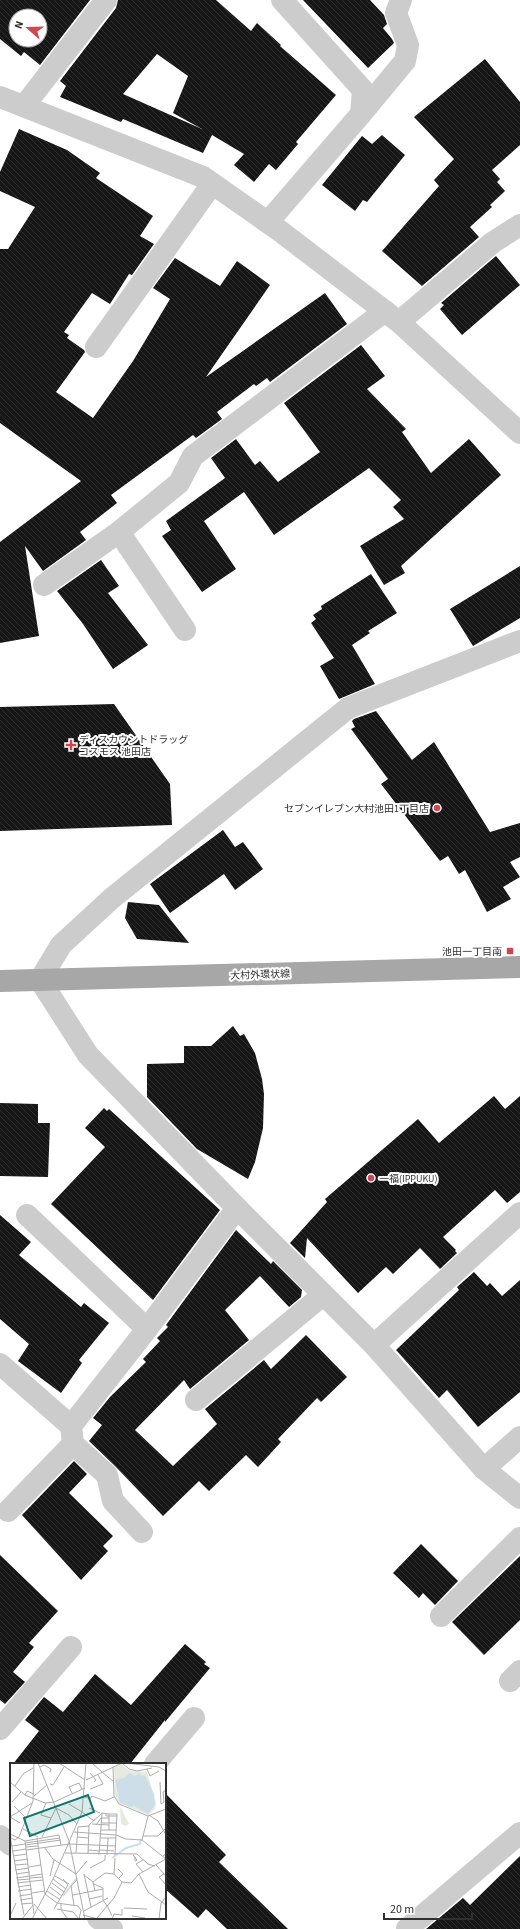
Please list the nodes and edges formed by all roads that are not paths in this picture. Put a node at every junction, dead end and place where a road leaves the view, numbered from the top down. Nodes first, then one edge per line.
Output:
1 (106, 0) edge
2 (282, 0) edge
3 (401, 0) edge
4 (0, 97) edge
5 (24, 106) junction
6 (361, 114) junction
7 (212, 184) junction
8 (268, 222) junction
9 (520, 225) edge
10 (392, 317) junction
11 (96, 347) dead end
12 (520, 433) edge
13 (119, 532) junction
14 (44, 585) dead end
15 (185, 630) dead end
16 (520, 641) edge
17 (520, 967) edge
18 (40, 980) junction
19 (0, 981) edge
20 (237, 1208) junction
21 (520, 1213) edge
22 (27, 1215) dead end
23 (322, 1295) junction
24 (147, 1329) junction
25 (374, 1345) junction
26 (0, 1364) edge
27 (196, 1400) dead end
28 (72, 1435) junction
29 (520, 1436) edge
30 (484, 1469) junction
31 (520, 1498) edge
32 (8, 1511) dead end
33 (142, 1532) dead end
34 (520, 1538) edge
35 (441, 1616) dead end
36 (71, 1648) dead end
37 (194, 1718) dead end
38 (0, 1729) edge
39 (156, 1763) edge
40 (520, 1833) edge
41 (0, 1836) edge
42 (10, 1844) edge
43 (99, 1919) edge
44 (112, 1929) edge
45 (407, 1929) edge

1 - 5 street
2 - 6 street
3 - 6 street
4 - 5 street
5 - 7 street
6 - 8 street
7 - 8 street
7 - 11 street
8 - 10 street
9 - 10 street
10 - 12 street
10 - 13 street
13 - 14 street
13 - 15 street
16 - 18 street
17 - 18 main road, 大村外環状線
18 - 19 main road, 大村外環状線
18 - 20 street
20 - 23 street
20 - 24 street
21 - 25 street
22 - 24 street
23 - 25 street
23 - 27 street
24 - 28 street
25 - 30 street
26 - 28 street
28 - 32 street
28 - 33 street
29 - 30 street
30 - 31 street
34 - 35 street
36 - 38 street
37 - 39 street
40 - 45 street
41 - 42 street
43 - 44 street

